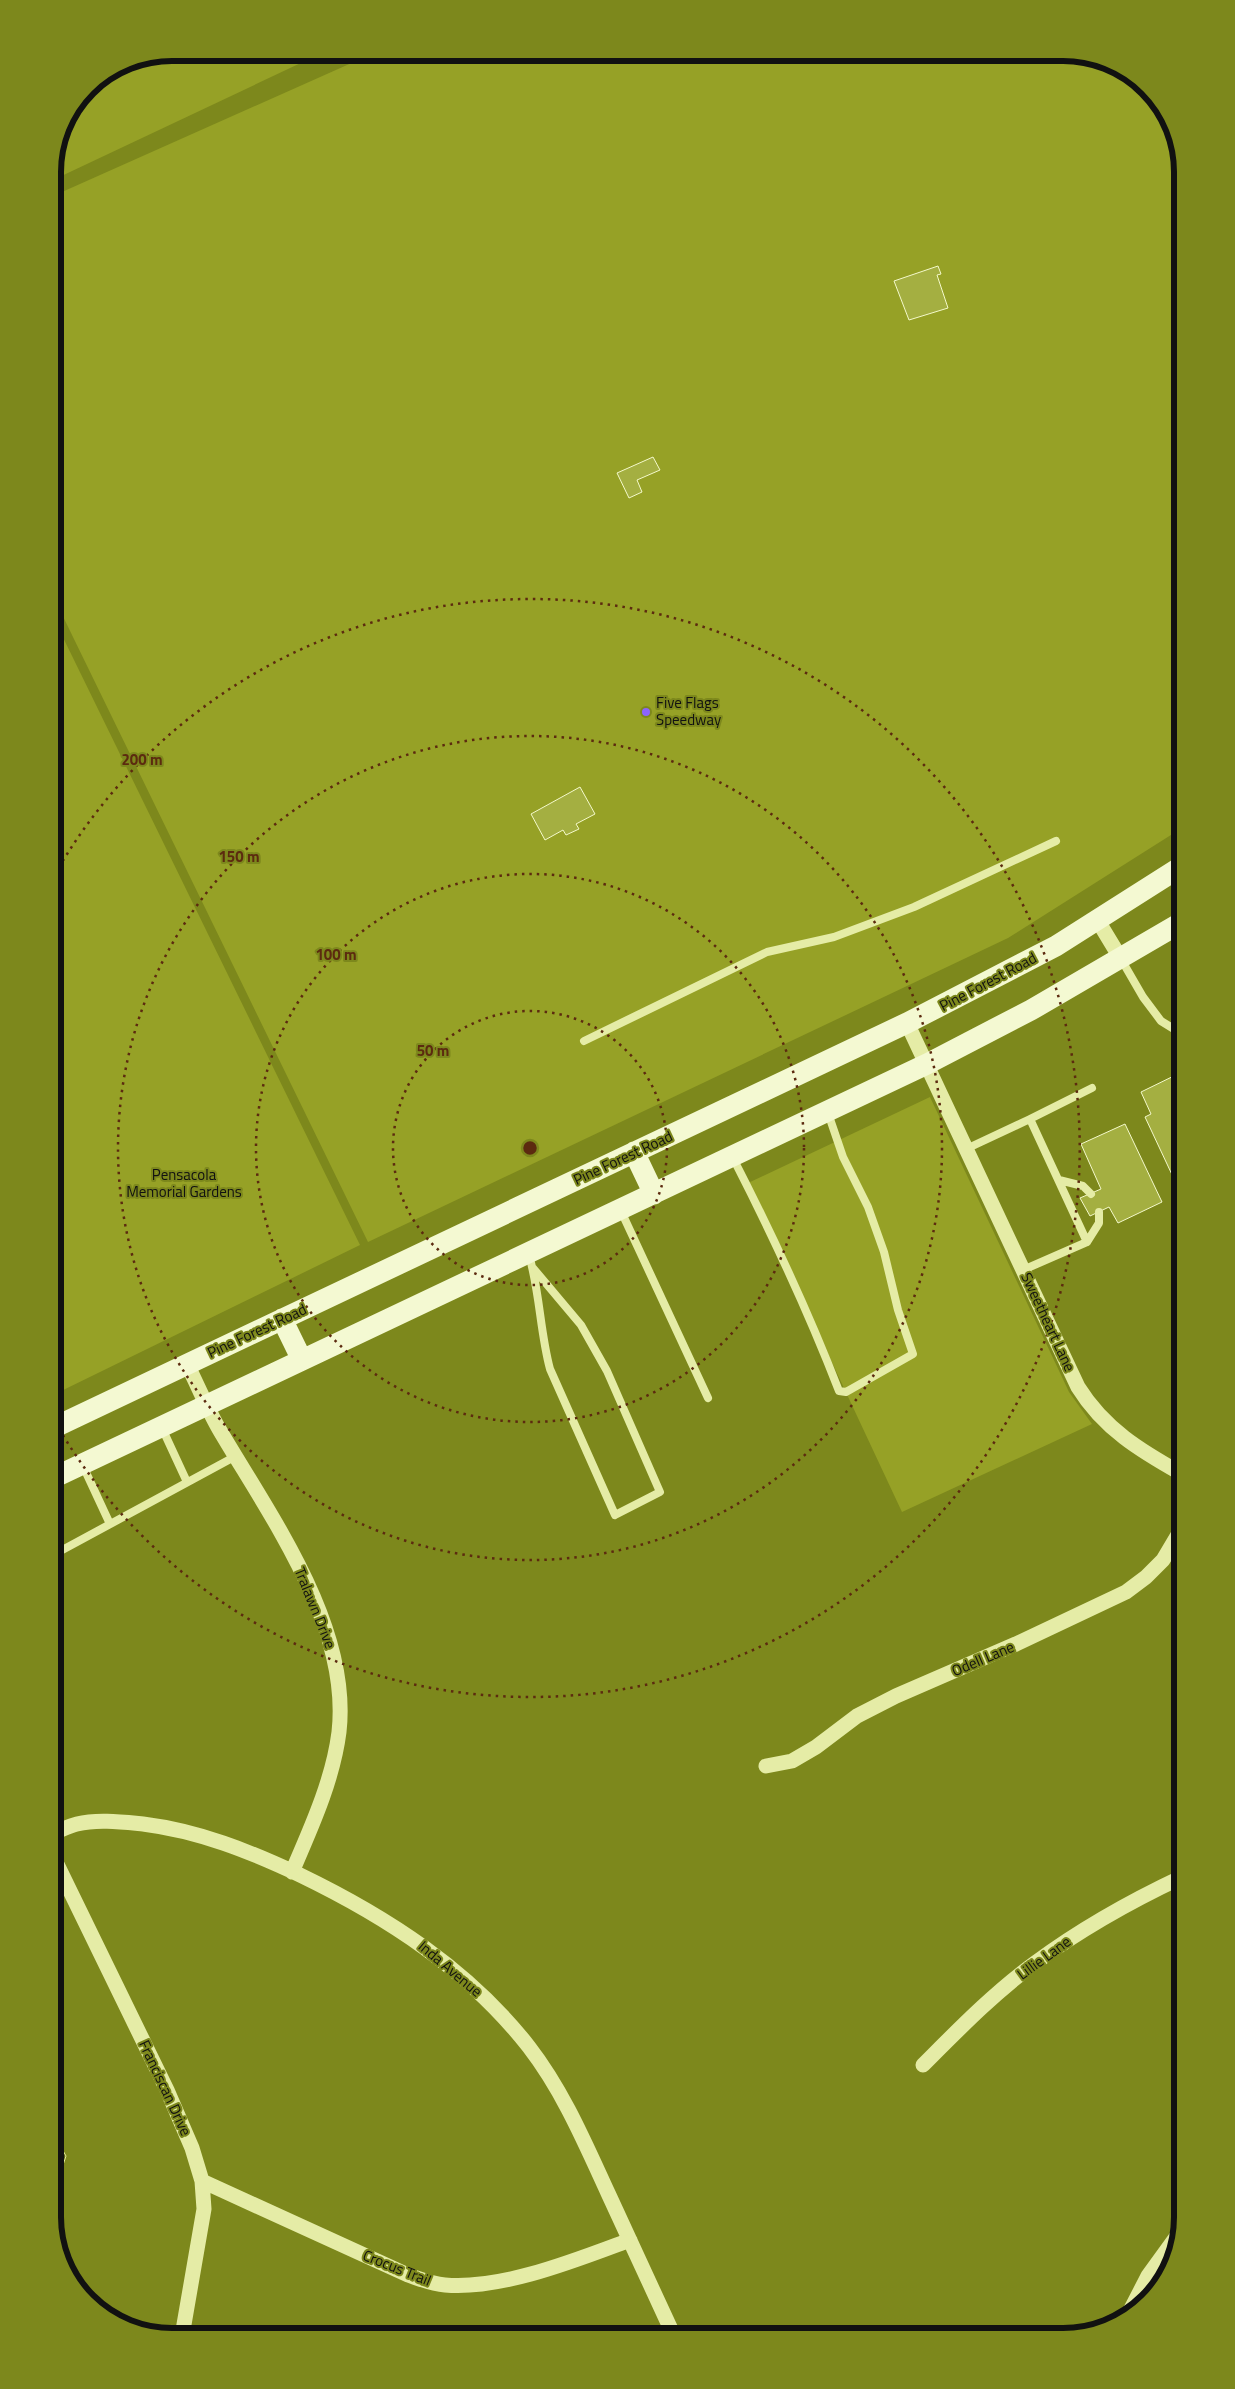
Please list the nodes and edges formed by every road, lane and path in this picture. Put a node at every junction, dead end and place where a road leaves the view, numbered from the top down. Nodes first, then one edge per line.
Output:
1 (1056, 842) dead end
2 (1174, 871) edge
3 (1098, 921) junction
4 (1174, 927) edge
5 (1121, 959) junction
6 (907, 1023) junction
7 (1174, 1029) edge
8 (584, 1041) dead end
9 (927, 1064) junction
10 (1092, 1088) dead end
11 (827, 1111) junction
12 (1030, 1119) junction
13 (966, 1149) junction
14 (634, 1152) junction
15 (733, 1157) junction
16 (1059, 1180) junction
17 (654, 1194) junction
18 (1091, 1194) dead end
19 (620, 1209) junction
20 (1099, 1212) dead end
21 (1087, 1242) junction
22 (531, 1261) junction
23 (1023, 1270) junction
24 (282, 1319) junction
25 (302, 1360) junction
26 (187, 1364) junction
27 (708, 1398) dead end
28 (207, 1404) junction
29 (61, 1424) edge
30 (161, 1426) junction
31 (236, 1456) junction
32 (82, 1464) junction
33 (1174, 1470) edge
34 (61, 1474) edge
35 (187, 1482) junction
36 (110, 1524) junction
37 (1174, 1541) edge
38 (61, 1551) edge
39 (766, 1766) dead end
40 (61, 1830) edge
41 (292, 1872) junction
42 (61, 1874) edge
43 (1174, 1881) edge
44 (922, 2064) dead end
45 (202, 2181) junction
46 (630, 2240) junction
47 (1170, 2246) edge
48 (1134, 2302) edge
49 (183, 2328) edge
50 (670, 2328) edge

1 - 8 lane
2 - 3 main road, Pine Forest Road
3 - 5 street
3 - 6 main road, Pine Forest Road
4 - 5 main road
5 - 7 lane
5 - 9 main road
6 - 9 street, Sweetheart Lane
6 - 14 main road, Pine Forest Road
9 - 11 main road
9 - 13 street, Sweetheart Lane
10 - 12 lane
11 - 15 main road
11 - 15 lane
12 - 13 lane
12 - 16 lane
13 - 23 street, Sweetheart Lane
14 - 17 main road
14 - 24 main road, Pine Forest Road
15 - 17 main road
16 - 18 lane
16 - 21 lane
17 - 19 main road
19 - 22 main road
19 - 27 lane
20 - 21 lane
21 - 23 lane
22 - 22 lane
22 - 25 main road
23 - 33 street, Sweetheart Lane
24 - 25 main road
24 - 26 main road, Pine Forest Road
25 - 28 main road
26 - 28 street, Tralawn Drive
26 - 29 main road, Pine Forest Road
28 - 30 main road
28 - 31 street, Tralawn Drive
30 - 32 main road
30 - 35 lane
31 - 35 lane
31 - 41 street, Tralawn Drive
32 - 34 main road
32 - 36 lane
35 - 36 lane
36 - 38 lane
37 - 39 street, Odell Lane
40 - 41 street, Inda Avenue
41 - 46 street, Inda Avenue
42 - 45 street, Franciscan Drive
43 - 44 street, Lillie Lane
45 - 46 street, Crocus Trail
45 - 49 street, Franciscan Drive
46 - 50 street, Inda Avenue
47 - 48 street

